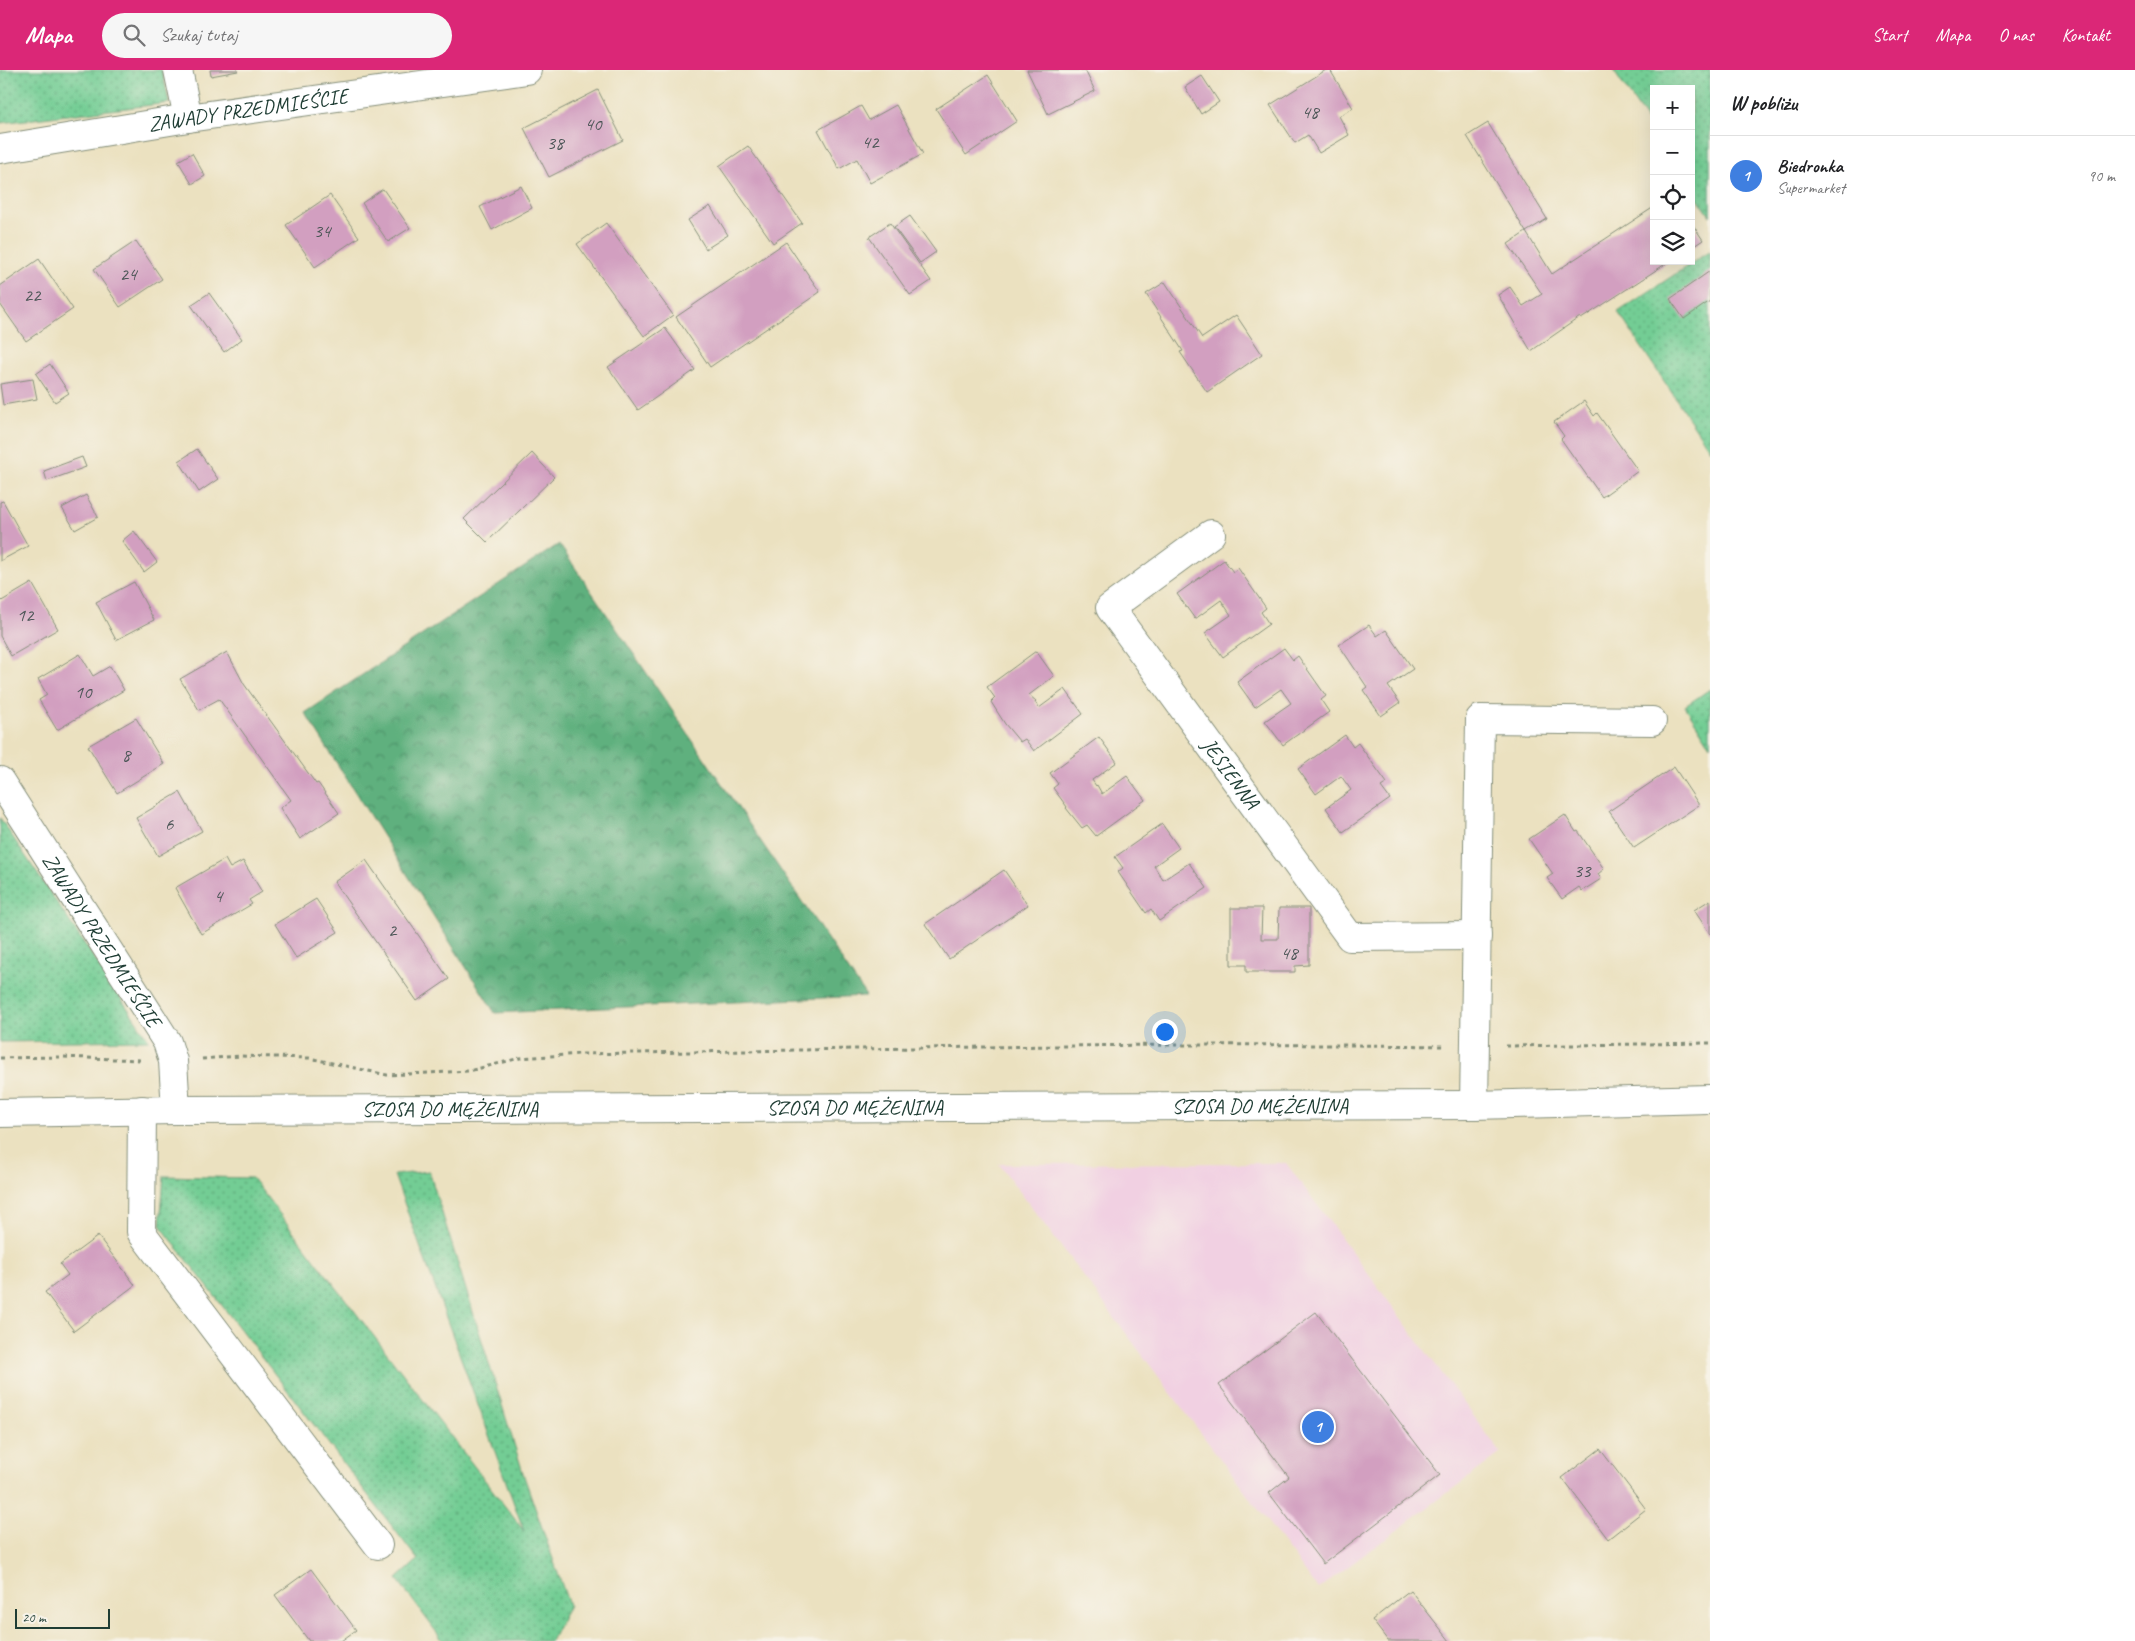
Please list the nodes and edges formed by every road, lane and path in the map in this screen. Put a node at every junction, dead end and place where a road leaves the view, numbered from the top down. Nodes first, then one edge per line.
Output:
1 (178, 70) edge
2 (527, 70) edge
3 (188, 118) junction
4 (0, 149) edge
5 (1211, 534) dead end
6 (1652, 721) dead end
7 (0, 780) edge
8 (1476, 936) junction
9 (1710, 1043) edge
10 (1474, 1047) junction
11 (0, 1058) edge
12 (173, 1061) junction
13 (1710, 1099) edge
14 (1474, 1104) junction
15 (142, 1110) junction
16 (176, 1110) junction
17 (0, 1112) edge
18 (378, 1544) dead end

1 - 3 street
2 - 3 street, ZAWADY PRZEDMIEŚCIE
3 - 4 street, ZAWADY PRZEDMIEŚCIE
5 - 8 street, JESIENNA
6 - 8 street
7 - 12 street, ZAWADY PRZEDMIEŚCIE
8 - 10 street
9 - 10 path
10 - 12 path
10 - 14 street
11 - 12 path
12 - 16 street, ZAWADY PRZEDMIEŚCIE
13 - 14 street, SZOSA DO MĘŻENINA
14 - 16 street, SZOSA DO MĘŻENINA
15 - 16 street, SZOSA DO MĘŻENINA
15 - 17 street, SZOSA DO MĘŻENINA
15 - 18 street

